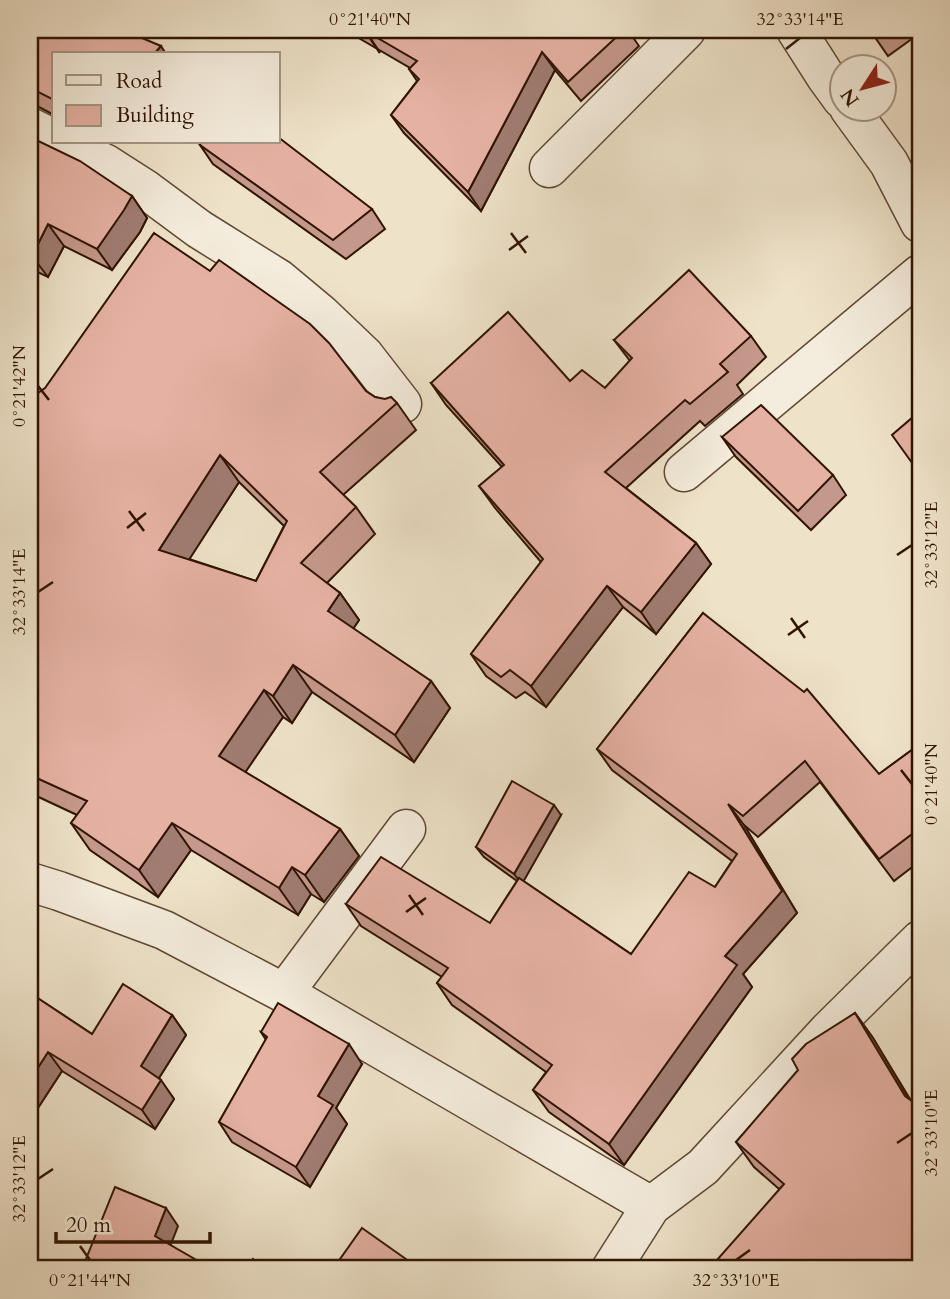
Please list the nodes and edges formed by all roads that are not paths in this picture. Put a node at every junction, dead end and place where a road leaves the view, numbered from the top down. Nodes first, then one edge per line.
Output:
1 (685, 30) edge
2 (796, 30) edge
3 (828, 80) edge
4 (859, 122) edge
5 (30, 127) edge
6 (52, 138) edge
7 (64, 144) edge
8 (549, 168) dead end
9 (179, 214) junction
10 (920, 223) edge
11 (156, 248) edge
12 (920, 274) edge
13 (402, 404) dead end
14 (684, 472) dead end
15 (406, 830) dead end
16 (30, 882) edge
17 (920, 940) edge
18 (284, 993) junction
19 (651, 1206) junction
20 (611, 1269) edge

1 - 8 street
2 - 3 street
4 - 10 street
5 - 6 street
7 - 9 street
9 - 11 street
9 - 13 street
12 - 14 street
15 - 18 street
16 - 18 street
17 - 19 street
18 - 19 street
19 - 20 street

